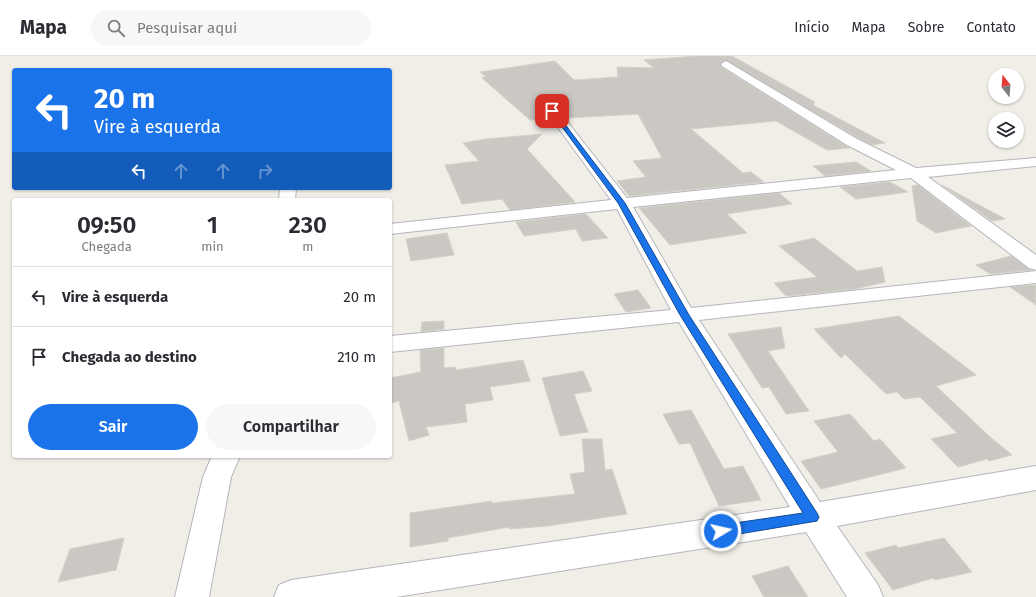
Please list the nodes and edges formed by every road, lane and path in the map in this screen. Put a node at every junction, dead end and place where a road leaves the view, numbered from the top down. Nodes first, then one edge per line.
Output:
1 (726, 64) dead end
2 (544, 100) dead end
3 (1036, 162) edge
4 (915, 174) junction
5 (622, 203) junction
6 (392, 229) edge
7 (1036, 264) edge
8 (1036, 277) edge
9 (685, 315) junction
10 (392, 344) edge
11 (225, 458) edge
12 (1036, 478) edge
13 (813, 517) junction
14 (192, 597) edge
15 (291, 597) edge
16 (866, 597) edge

1 - 4 street
2 - 5 street
3 - 4 street
4 - 5 street
4 - 7 street
5 - 6 street
5 - 9 street
8 - 9 street
9 - 10 street
9 - 13 street
11 - 14 street
12 - 13 street
13 - 15 street
13 - 16 street

